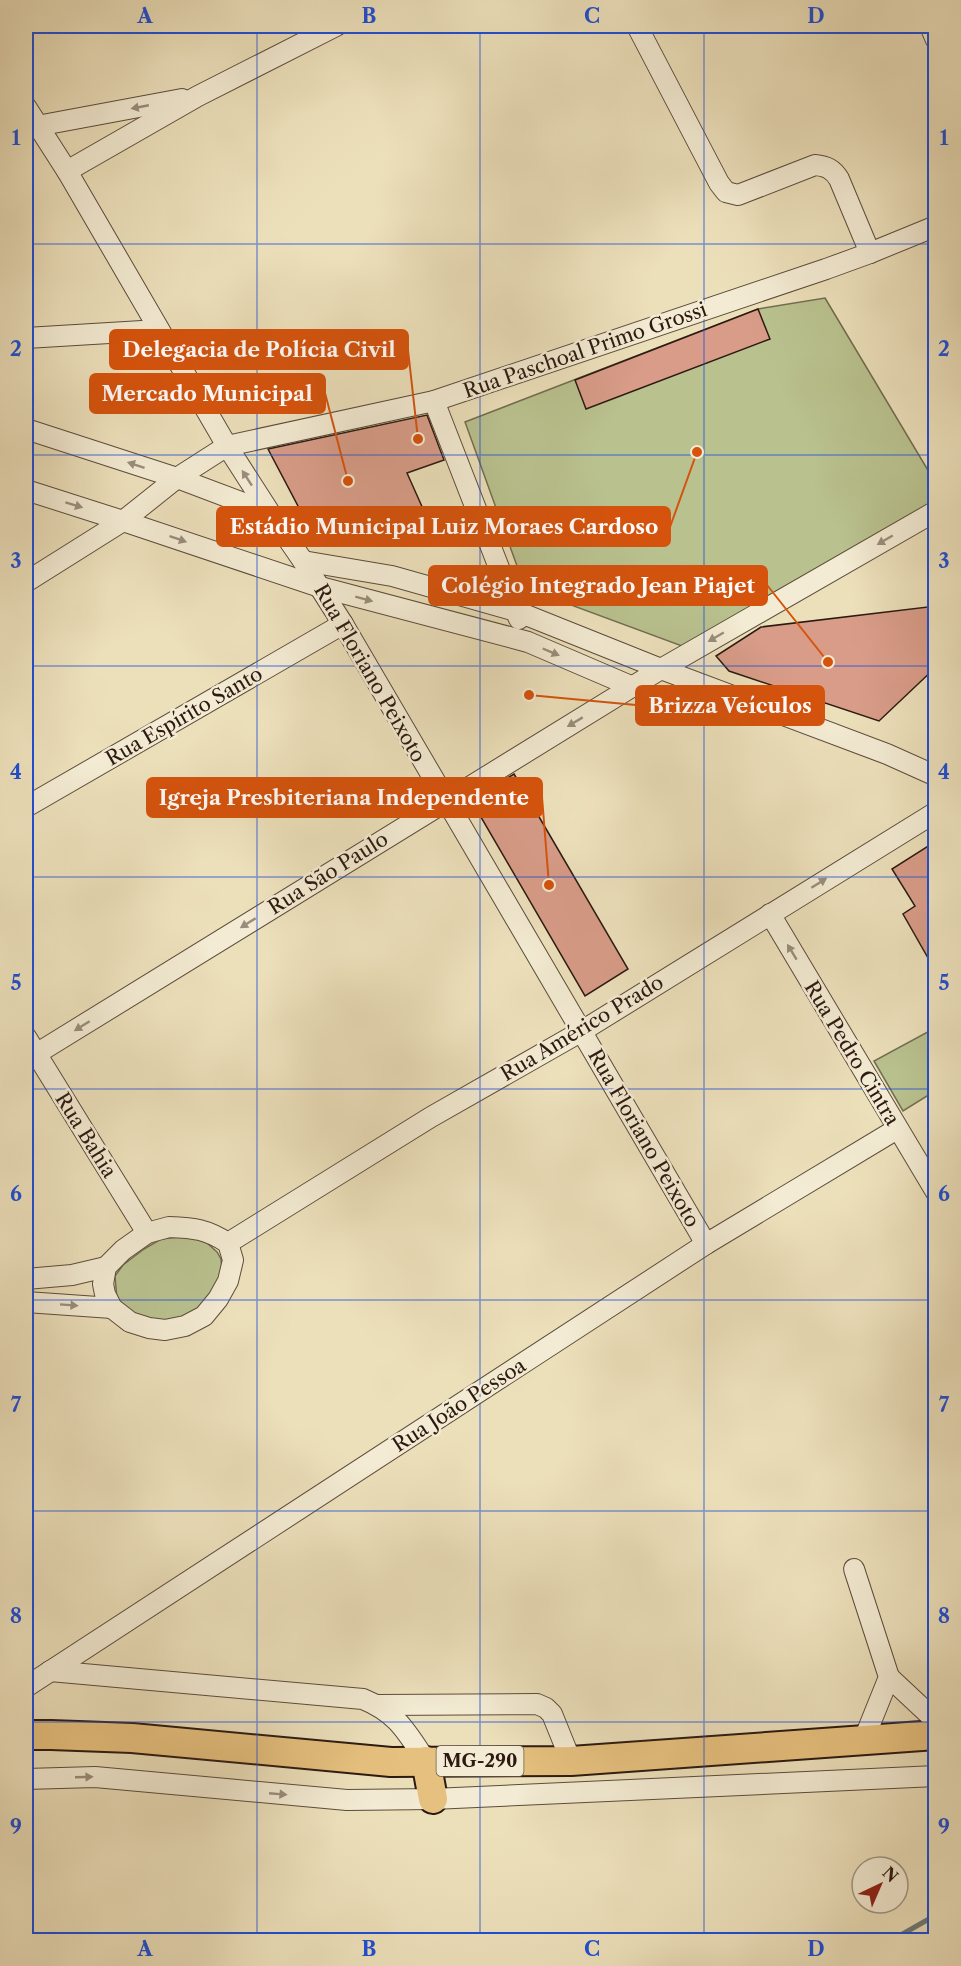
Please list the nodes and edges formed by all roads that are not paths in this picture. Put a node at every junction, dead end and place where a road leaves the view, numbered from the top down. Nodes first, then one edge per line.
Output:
1 (336, 26) edge
2 (637, 26) edge
3 (930, 26) edge
4 (936, 40) edge
5 (198, 96) junction
6 (26, 107) edge
7 (31, 126) edge
8 (67, 171) junction
9 (936, 226) edge
10 (870, 253) junction
11 (159, 330) junction
12 (26, 338) edge
13 (434, 401) junction
14 (26, 429) edge
15 (227, 446) junction
16 (177, 478) junction
17 (26, 490) edge
18 (936, 511) edge
19 (270, 513) junction
20 (123, 521) junction
21 (303, 561) junction
22 (26, 582) edge
23 (320, 587) junction
24 (516, 611) junction
25 (343, 624) junction
26 (528, 642) junction
27 (661, 669) junction
28 (633, 687) junction
29 (936, 776) edge
30 (445, 801) junction
31 (26, 807) edge
32 (936, 812) edge
33 (770, 914) junction
34 (582, 1031) junction
35 (26, 1037) edge
36 (31, 1055) edge
37 (897, 1129) junction
38 (936, 1192) edge
39 (147, 1233) junction
40 (228, 1243) junction
41 (706, 1244) junction
42 (106, 1267) junction
43 (26, 1279) edge
44 (26, 1302) edge
45 (112, 1308) junction
46 (854, 1569) dead end
47 (50, 1671) junction
48 (889, 1677) junction
49 (26, 1687) edge
50 (378, 1705) junction
51 (936, 1721) edge
52 (936, 1735) edge
53 (26, 1736) edge
54 (864, 1739) junction
55 (426, 1761) junction
56 (570, 1761) junction
57 (936, 1776) edge
58 (26, 1779) edge
59 (433, 1799) junction

1 - 5 street
2 - 10 street
3 - 4 street
5 -> 7 street
5 - 8 street
6 - 7 street, Rua Floriano Peixoto
7 - 8 street, Rua Floriano Peixoto
8 - 11 street, Rua Floriano Peixoto
9 - 10 street, Rua Paschoal Primo Grossi
10 - 13 street, Rua Paschoal Primo Grossi
11 - 12 street
11 - 15 street, Rua Floriano Peixoto
13 - 15 street, Rua Paschoal Primo Grossi
13 - 24 street
16 -> 14 street
15 - 16 street
19 -> 15 street, Rua Floriano Peixoto
16 - 19 street
16 - 20 street
17 -> 20 street
18 -> 27 street, Rua São Paulo
19 - 21 street, Rua Floriano Peixoto
20 - 22 street
20 -> 23 street
21 - 23 street, Rua Floriano Peixoto
21 - 24 street
23 - 25 street, Rua Floriano Peixoto
23 -> 26 street
24 - 26 street
24 - 27 street
25 - 30 street, Rua Floriano Peixoto
25 - 31 street, Rua Espírito Santo
26 -> 28 street
27 - 28 street, Rua São Paulo
27 - 29 street
28 -> 30 street, Rua São Paulo
30 - 34 street, Rua Floriano Peixoto
30 -> 36 street, Rua São Paulo
33 -> 32 street, Rua Américo Prado
33 - 34 street, Rua Américo Prado
37 -> 33 street, Rua Pedro Cintra
34 - 40 street, Rua Américo Prado
34 - 41 street, Rua Floriano Peixoto
35 - 36 street, Rua Bahia
36 - 39 street, Rua Bahia
37 - 38 street, Rua Pedro Cintra
37 - 41 street, Rua João Pessoa
39 - 40 street
39 - 42 street
40 - 45 street
41 - 47 street, Rua João Pessoa
42 - 43 street
42 - 45 street
44 -> 45 street
46 - 48 street
47 - 49 street, Rua João Pessoa
47 - 50 street
48 - 51 street
48 - 54 street
50 - 55 street
50 - 56 street
52 - 54 highway, MG-290
53 - 55 highway, MG-290
54 - 56 highway, MG-290
55 - 56 highway, MG-290
55 - 59 highway
57 - 59 street
58 -> 59 street

